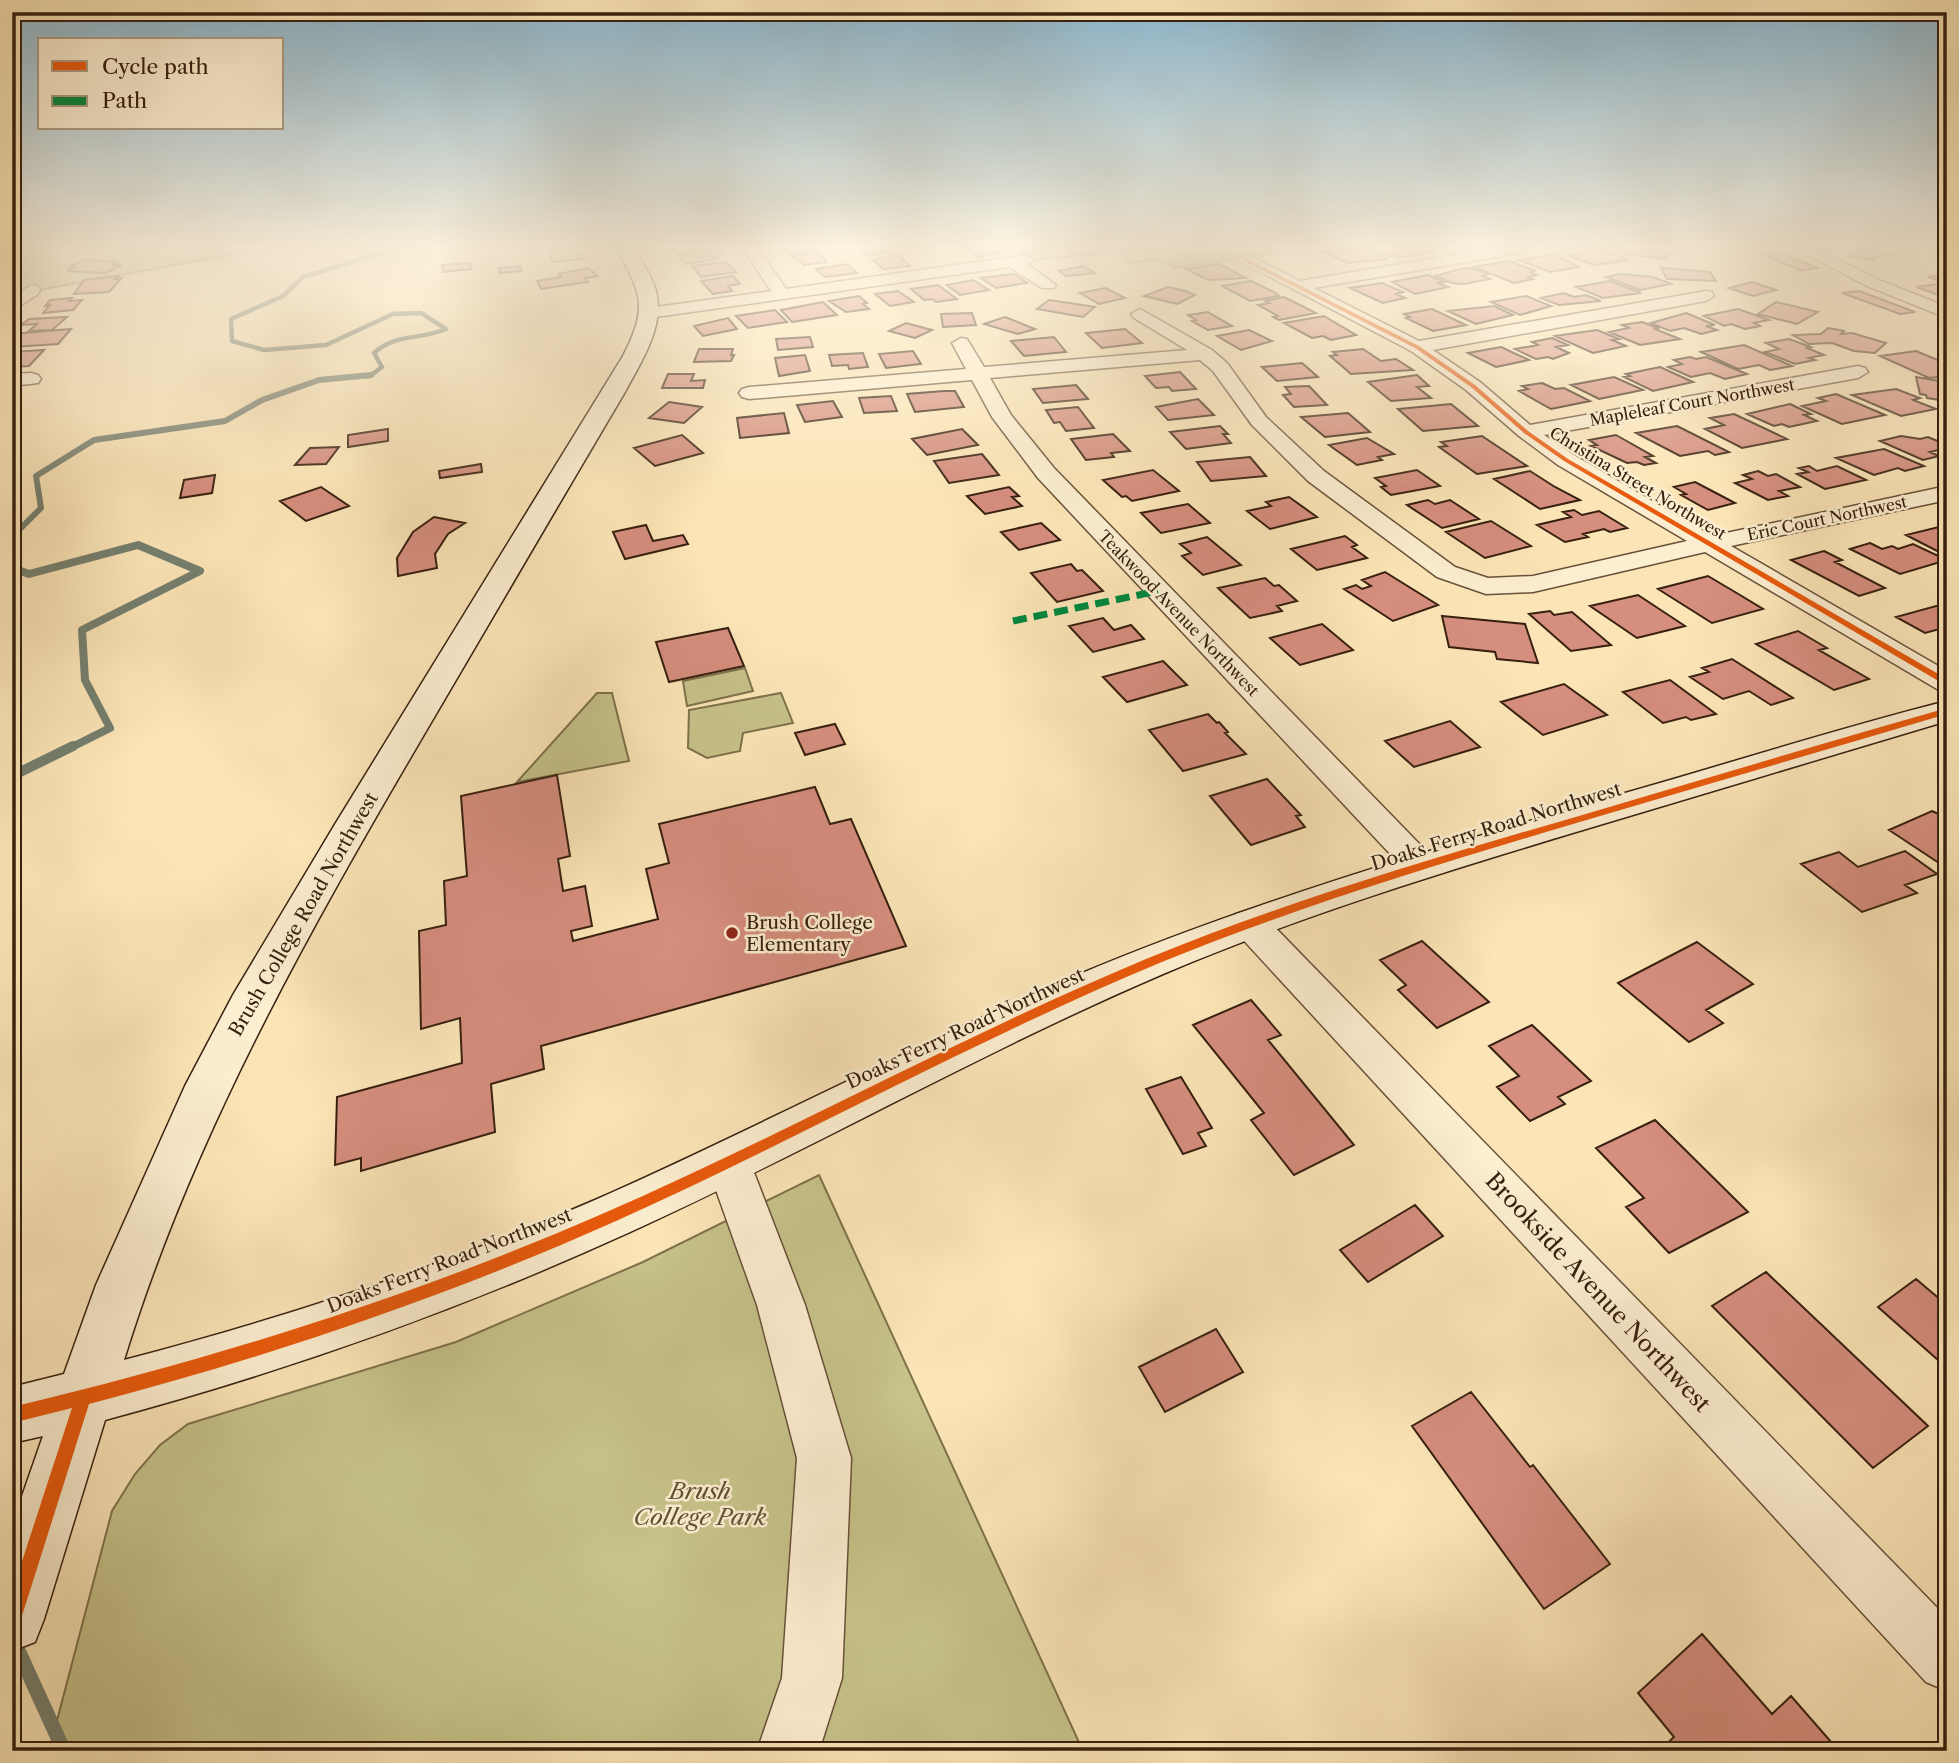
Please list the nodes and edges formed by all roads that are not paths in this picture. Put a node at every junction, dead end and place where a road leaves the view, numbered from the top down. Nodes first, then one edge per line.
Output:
1 (644, 329) edge
2 (1165, 329) edge
3 (1383, 329) edge
4 (1517, 329) edge
5 (961, 343) dead end
6 (1417, 347) junction
7 (1205, 354) junction
8 (1858, 372) dead end
9 (978, 373) junction
10 (749, 393) dead end
11 (1525, 432) junction
12 (1947, 493) edge
13 (1707, 544) junction
14 (1947, 683) edge
15 (1947, 711) edge
16 (1420, 865) junction
17 (1249, 923) junction
18 (728, 1162) junction
19 (83, 1399) junction
20 (12, 1415) edge
21 (12, 1619) edge
22 (1939, 1640) edge
23 (788, 1751) edge

1 - 19 street, Brush College Road Northwest
2 - 7 street
3 - 6 street, Christina Street Northwest
4 - 6 street
5 - 9 street, Teakwood Avenue Northwest
6 - 11 street, Christina Street Northwest
7 - 9 street
7 - 13 street, Eric Court Northwest
8 - 11 street, Mapleleaf Court Northwest
9 - 10 street
9 - 16 street, Teakwood Avenue Northwest
11 - 13 street, Christina Street Northwest
12 - 13 street, Eric Court Northwest
13 - 14 street, Christina Street Northwest
15 - 16 street, Doaks Ferry Road Northwest
16 - 17 street, Doaks Ferry Road Northwest
17 - 18 street, Doaks Ferry Road Northwest
17 - 22 street, Brookside Avenue Northwest
18 - 19 street, Doaks Ferry Road Northwest
18 - 23 street
19 - 20 street, Doaks Ferry Road Northwest
19 - 21 street, Brush College Road Northwest

